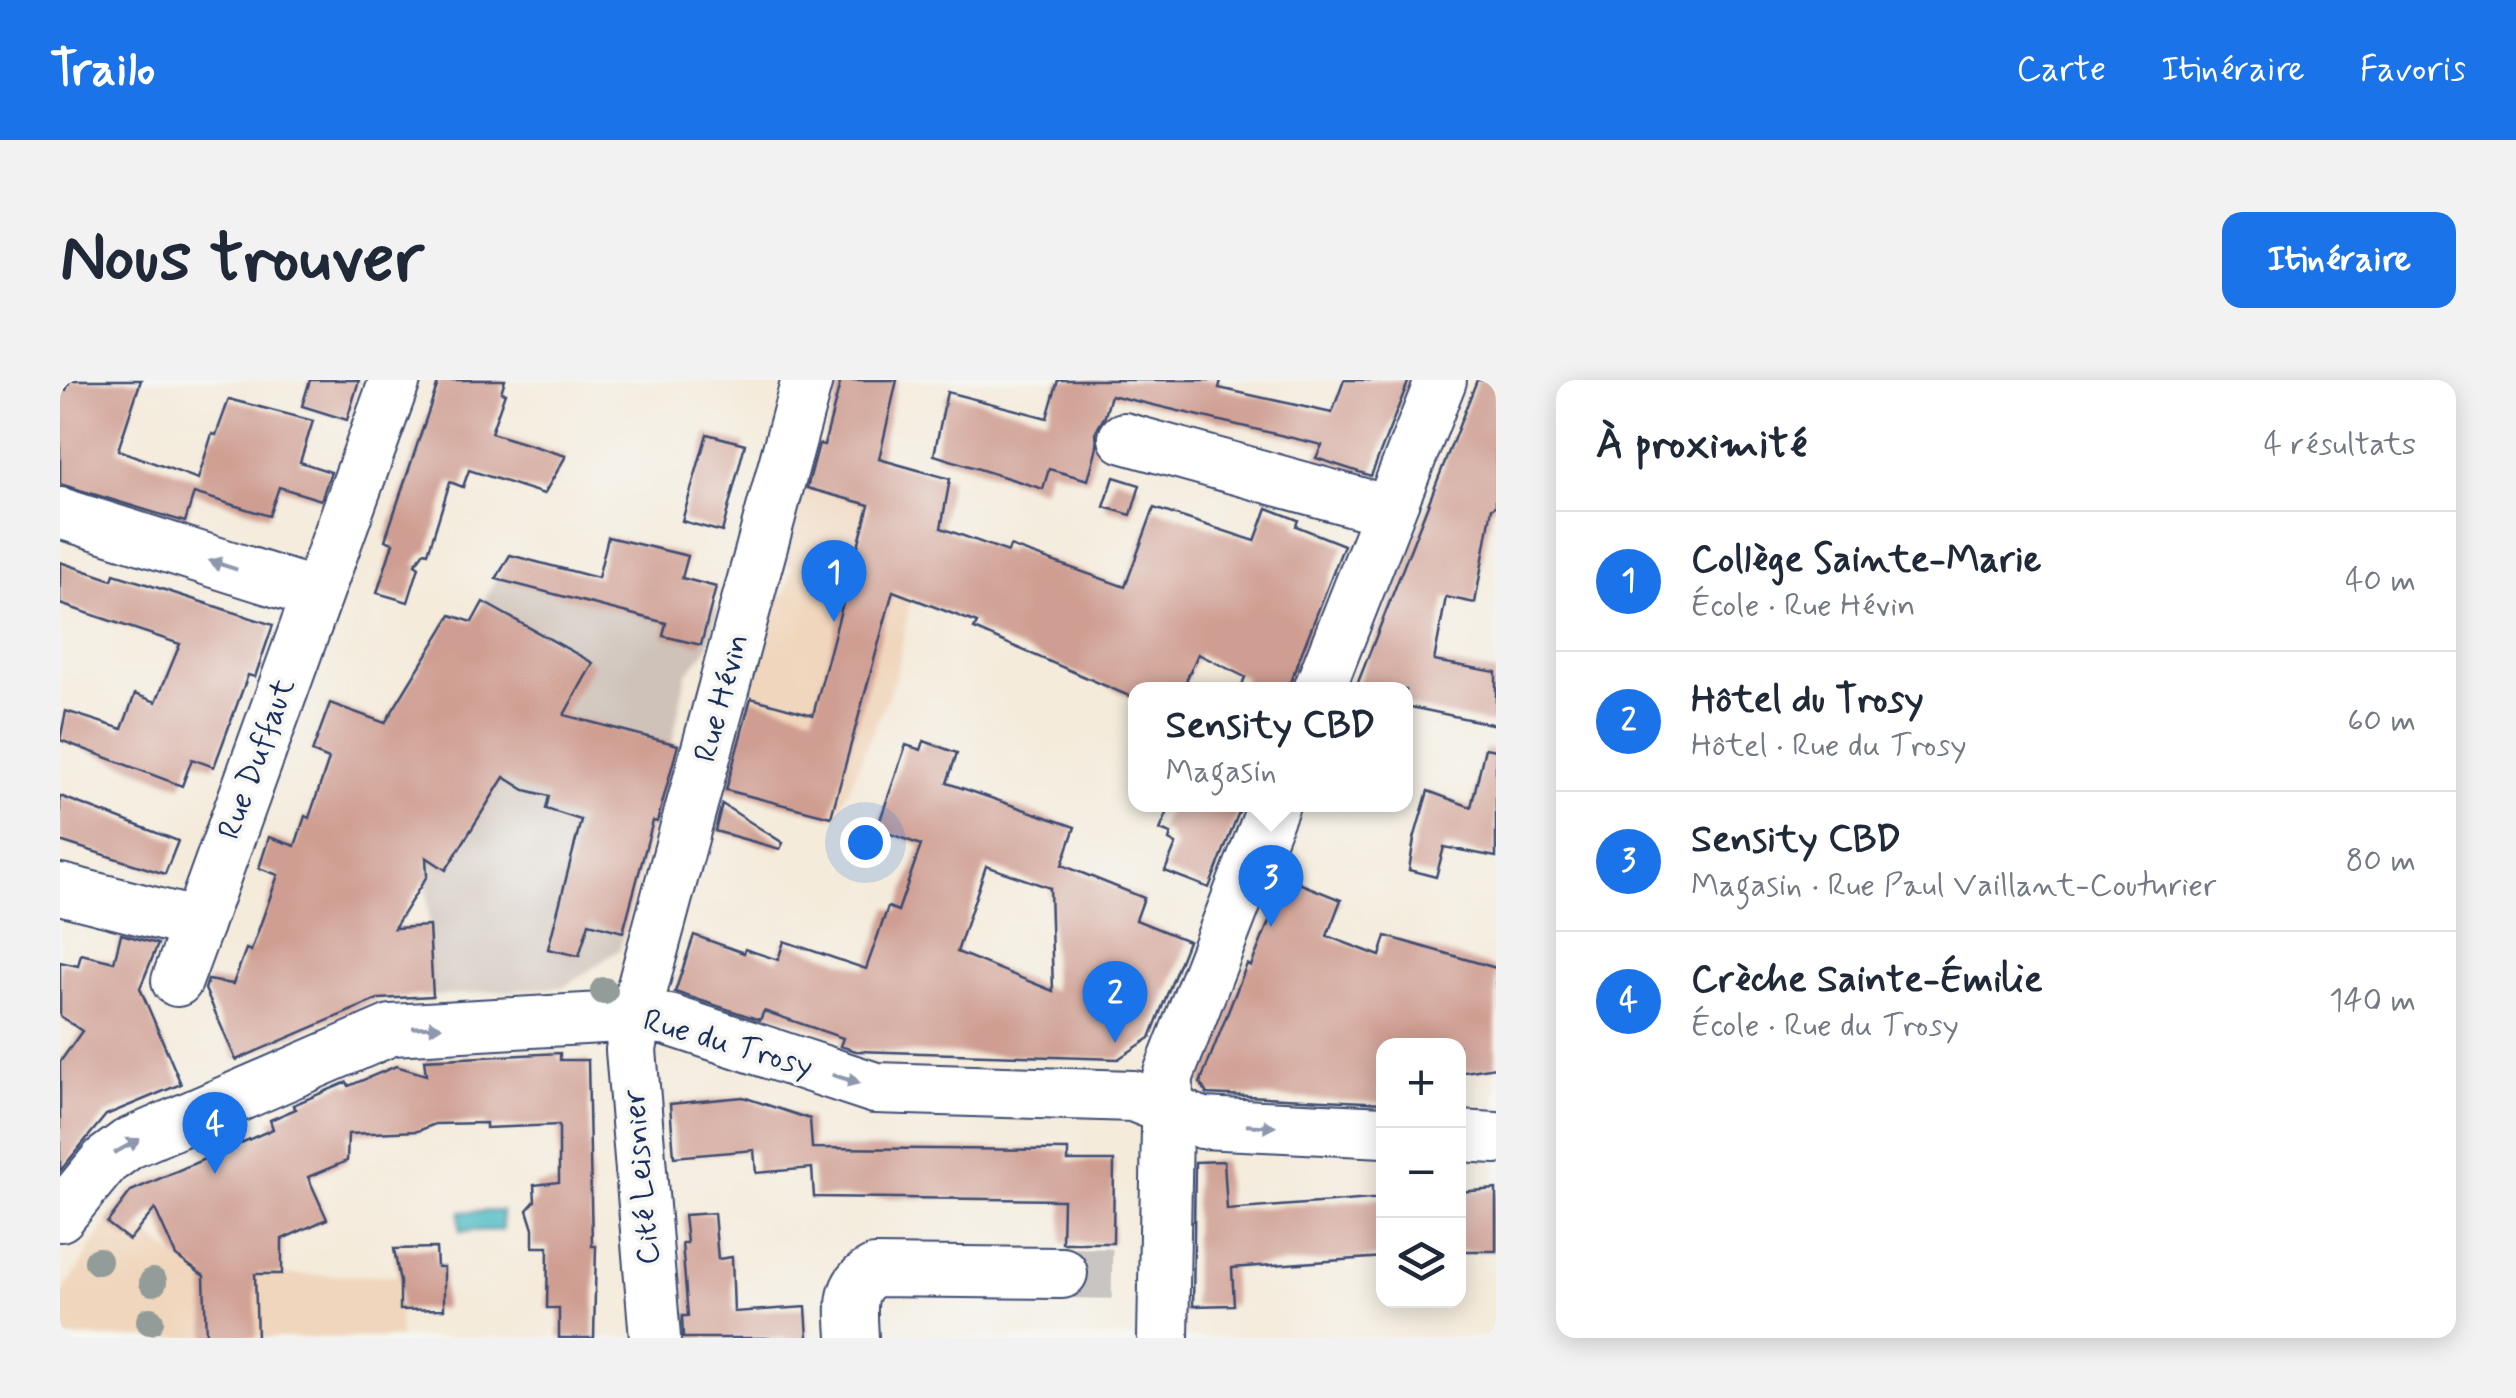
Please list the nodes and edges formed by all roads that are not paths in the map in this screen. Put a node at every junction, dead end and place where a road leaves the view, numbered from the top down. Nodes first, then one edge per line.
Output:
1 (395, 380) edge
2 (808, 380) edge
3 (1441, 380) edge
4 (1124, 438) dead end
5 (1389, 511) junction
6 (60, 513) edge
7 (316, 594) junction
8 (1322, 682) edge
9 (1271, 812) edge
10 (60, 889) edge
11 (198, 924) junction
12 (177, 982) dead end
13 (637, 1016) junction
14 (1166, 1108) junction
15 (1376, 1132) edge
16 (1466, 1136) edge
17 (1496, 1138) edge
18 (60, 1216) edge
19 (1062, 1273) tunnel mouth
20 (655, 1338) edge
21 (853, 1338) edge
22 (1163, 1338) edge

1 - 7 street, Rue Duffaut
2 - 13 street, Rue Hévin
3 - 5 street
4 - 5 street
5 - 8 street
7 -> 6 street
7 - 11 street, Rue Duffaut
9 - 14 street
10 - 11 street
11 - 12 street, Rue Duffaut
13 -> 14 street, Rue du Trosy
18 -> 13 street, Rue du Trosy
13 - 20 street, Cité Leisnier
14 -> 15 street, Rue du Trosy
14 - 22 street
16 - 17 street
19 - 21 street

